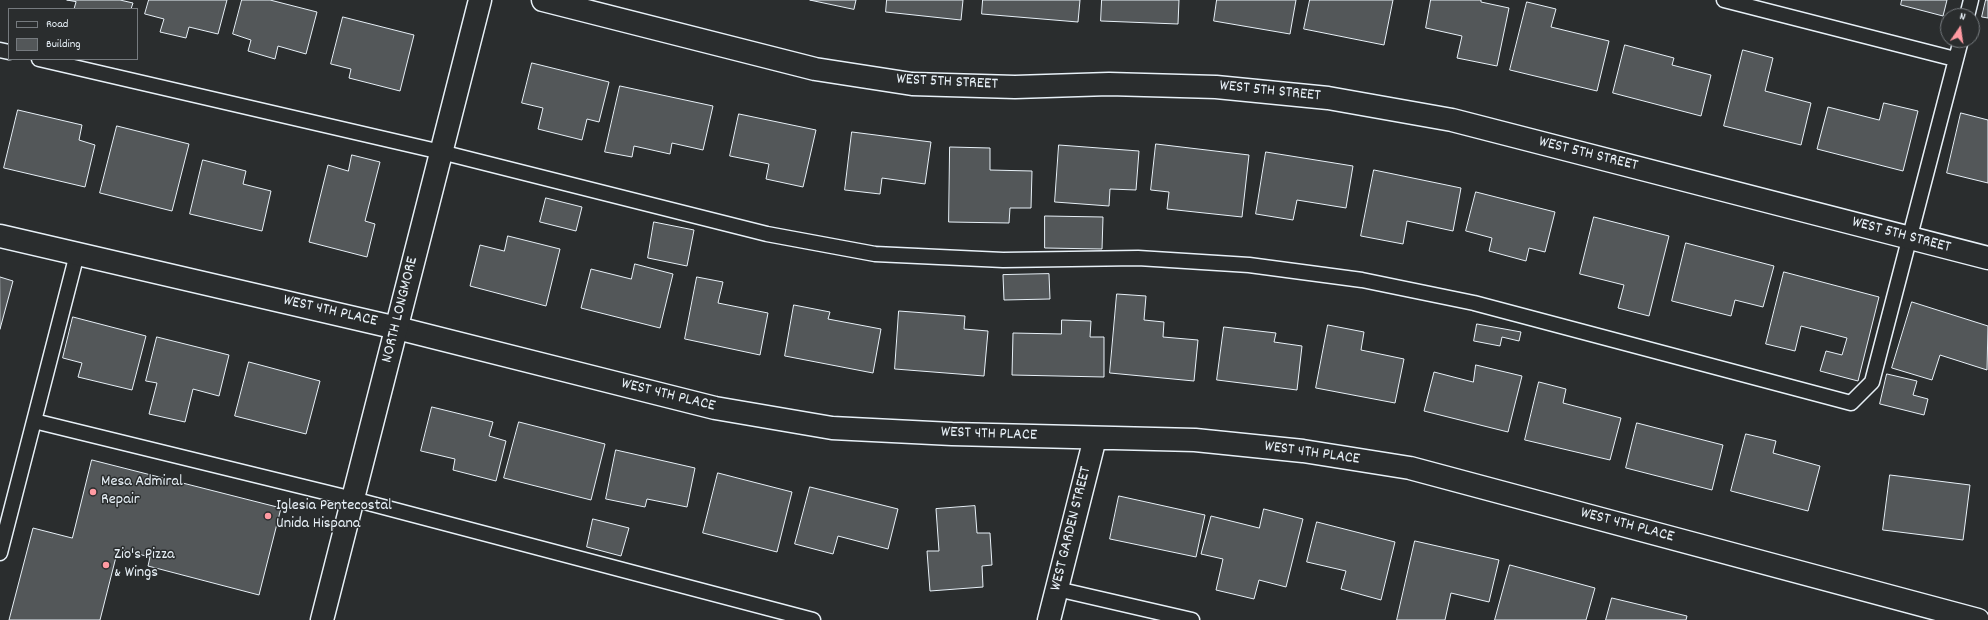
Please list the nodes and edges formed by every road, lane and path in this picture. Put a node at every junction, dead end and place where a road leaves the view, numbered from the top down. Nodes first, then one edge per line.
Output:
1 (480, 0) edge
2 (543, 0) edge
3 (1724, 0) edge
4 (1958, 48) edge
5 (43, 60) edge
6 (1955, 60) junction
7 (441, 152) junction
8 (0, 236) edge
9 (1908, 238) junction
10 (76, 254) junction
11 (1988, 258) edge
12 (397, 328) junction
13 (34, 421) junction
14 (1095, 438) junction
15 (353, 499) junction
16 (0, 553) edge
17 (1057, 589) junction
18 (322, 620) edge
19 (813, 620) edge
20 (1049, 620) edge
21 (1192, 620) edge
22 (1978, 620) edge

1 - 7 street, NORTH LONGMORE
2 - 9 street, WEST 5TH STREET
3 - 6 lane
4 - 6 lane
5 - 7 lane
6 - 9 lane
7 - 9 lane
7 - 12 street, NORTH LONGMORE
8 - 10 street, WEST 4TH PLACE
9 - 11 street, WEST 5TH STREET
10 - 12 street, WEST 4TH PLACE
10 - 13 lane
12 - 14 street, WEST 4TH PLACE
12 - 15 street, NORTH LONGMORE
13 - 15 lane
13 - 16 lane
14 - 17 street, WEST GARDEN STREET
14 - 22 street, WEST 4TH PLACE
15 - 18 street, NORTH LONGMORE
15 - 19 lane
17 - 20 street, WEST GARDEN STREET
17 - 21 lane

